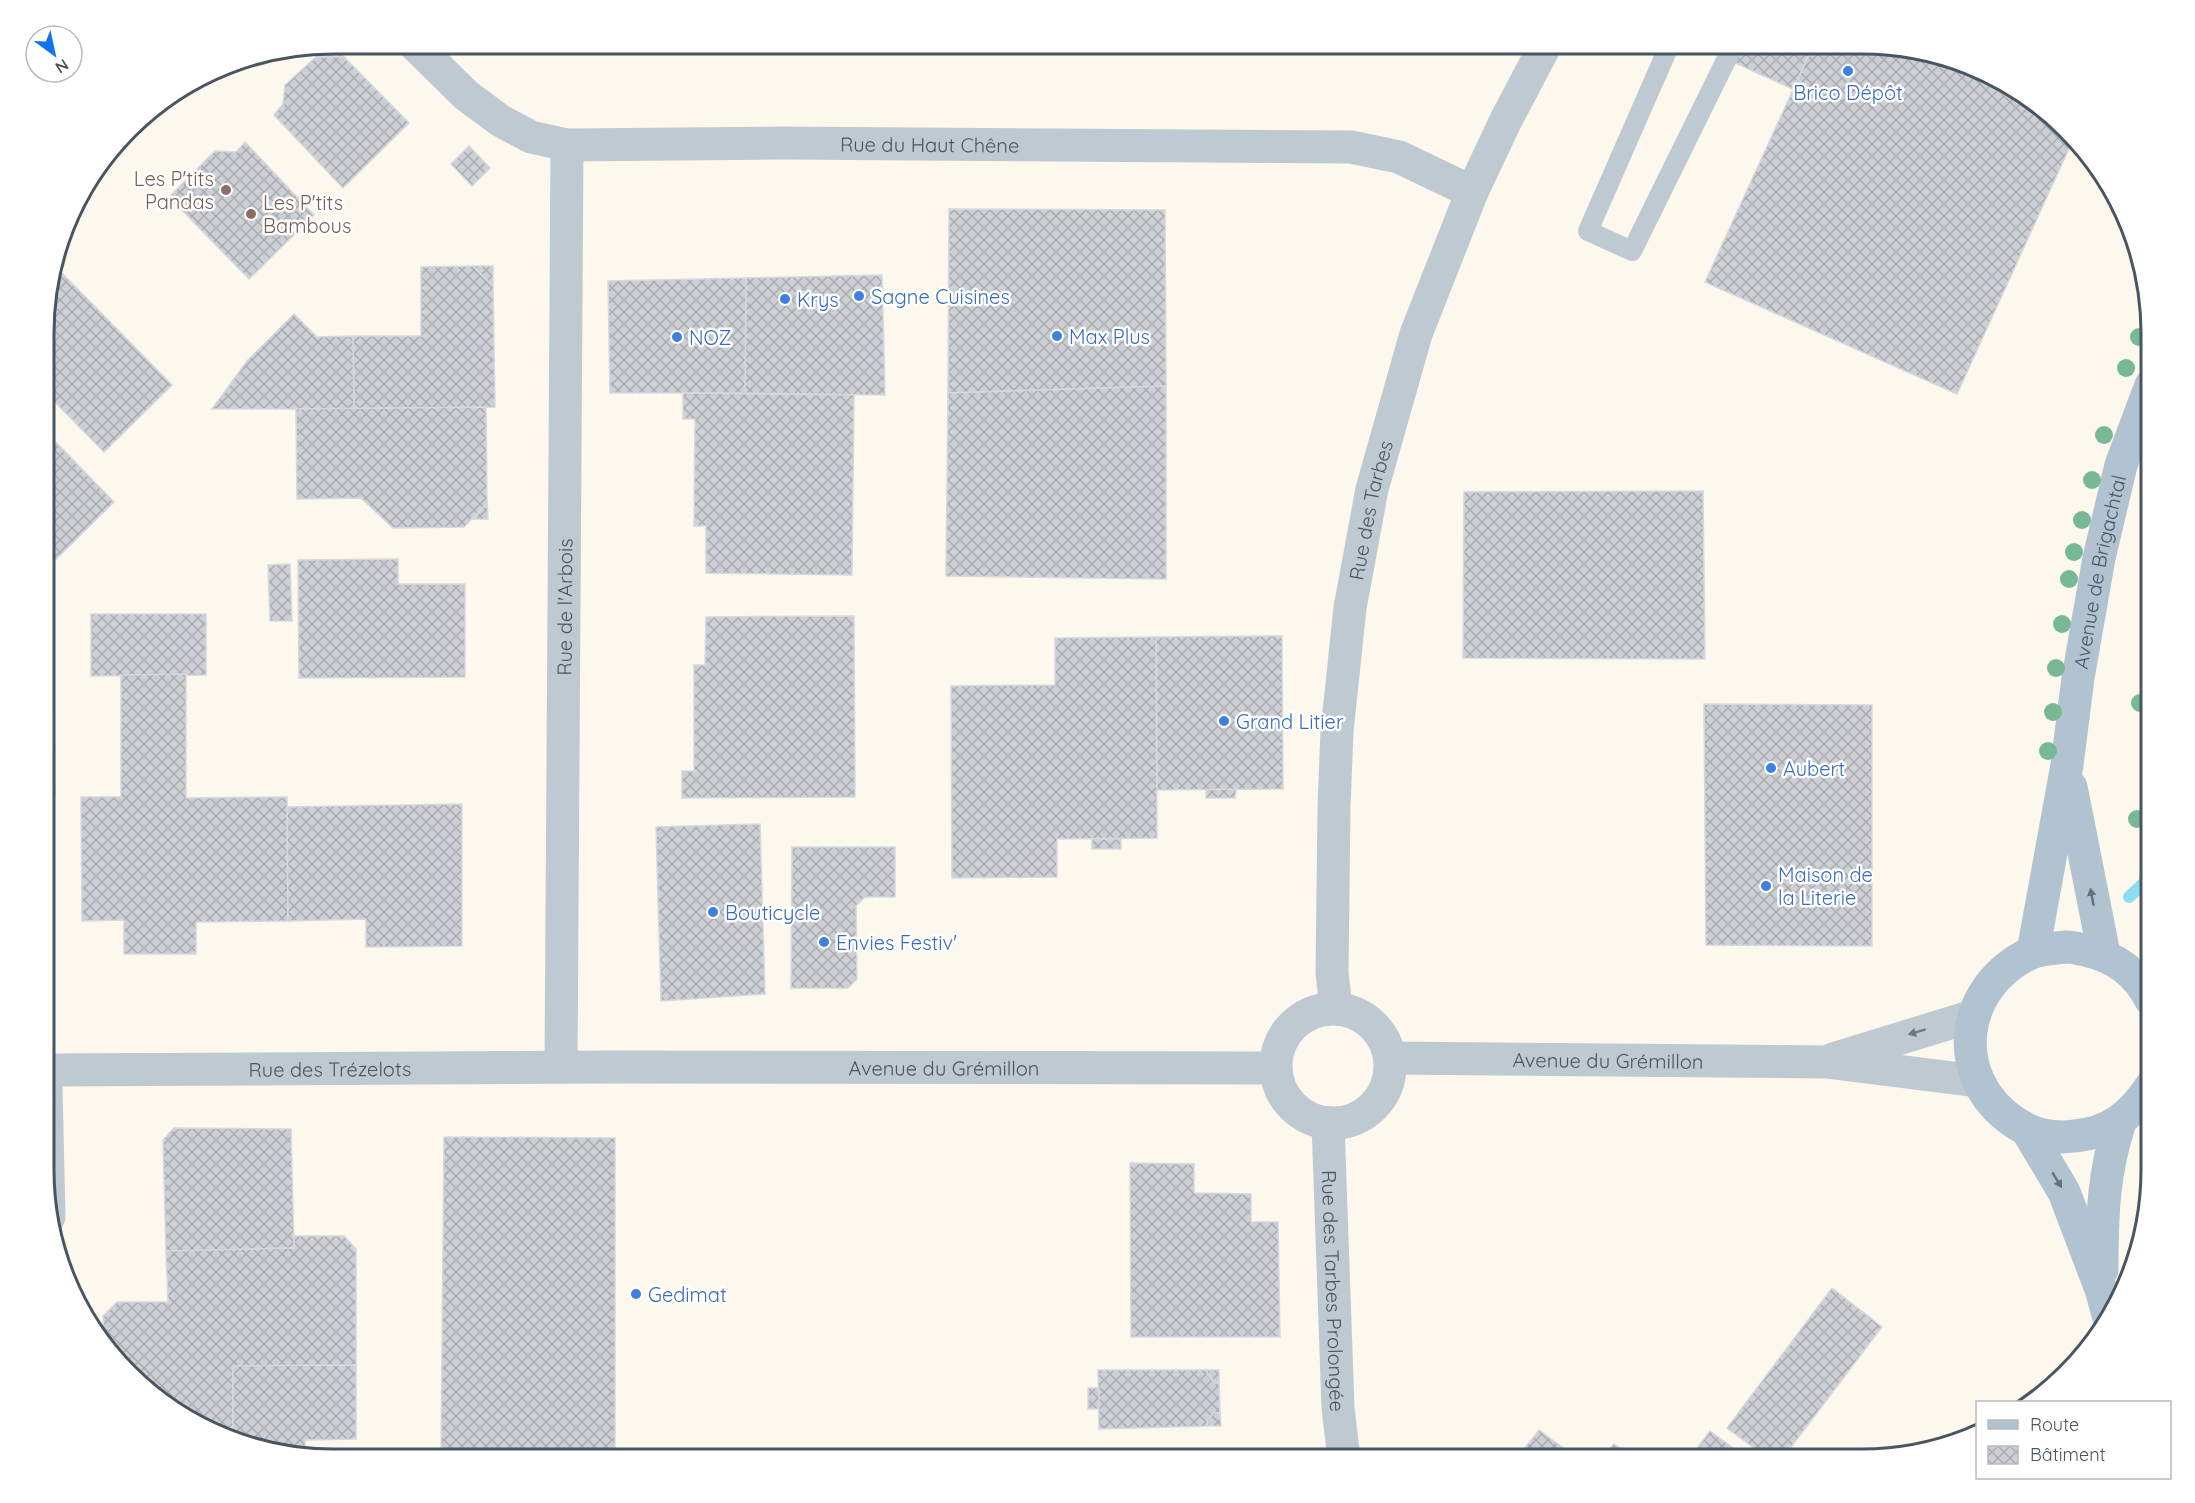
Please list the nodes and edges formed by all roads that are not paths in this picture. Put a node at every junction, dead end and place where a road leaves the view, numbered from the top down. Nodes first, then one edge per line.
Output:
1 (424, 54) edge
2 (1541, 54) edge
3 (1666, 54) edge
4 (1729, 54) edge
5 (567, 146) junction
6 (1472, 192) junction
7 (2141, 412) edge
8 (2067, 765) junction
9 (2033, 952) junction
10 (2104, 954) junction
11 (2141, 984) edge
12 (1336, 1008) junction
13 (1973, 1016) junction
14 (1390, 1058) junction
15 (1826, 1062) junction
16 (561, 1067) junction
17 (614, 1067) joint
18 (1276, 1068) junction
19 (54, 1070) edge
20 (1977, 1081) junction
21 (2141, 1101) edge
22 (2120, 1122) junction
23 (1328, 1123) junction
24 (2027, 1130) junction
25 (2105, 1304) edge
26 (1343, 1449) edge

1 - 5 street, Rue du Haut Chêne
2 - 6 street, Rue des Tarbes
3 - 4 lane
5 - 6 street, Rue du Haut Chêne
5 - 16 street, Rue de l'Arbois
6 - 12 street, Rue des Tarbes
7 - 8 main road, Avenue de Brigachtal
8 - 9 main road, Avenue de Brigachtal
10 -> 8 main road, Avenue de Brigachtal
9 - 10 main road
9 - 13 main road
10 - 11 main road
12 - 14 street
12 - 18 street
13 -> 15 street, Avenue du Grémillon
13 - 20 main road
14 - 15 street, Avenue du Grémillon
14 - 23 street
15 - 20 street, Avenue du Grémillon
16 - 17 street, Rue des Trézelots
16 - 19 street, Rue des Trézelots
17 - 18 street, Avenue du Grémillon
18 - 23 street
20 - 24 main road
21 - 22 main road
22 - 24 main road
22 - 25 main road
23 - 26 street, Rue des Tarbes Prolongée
24 -> 25 main road

